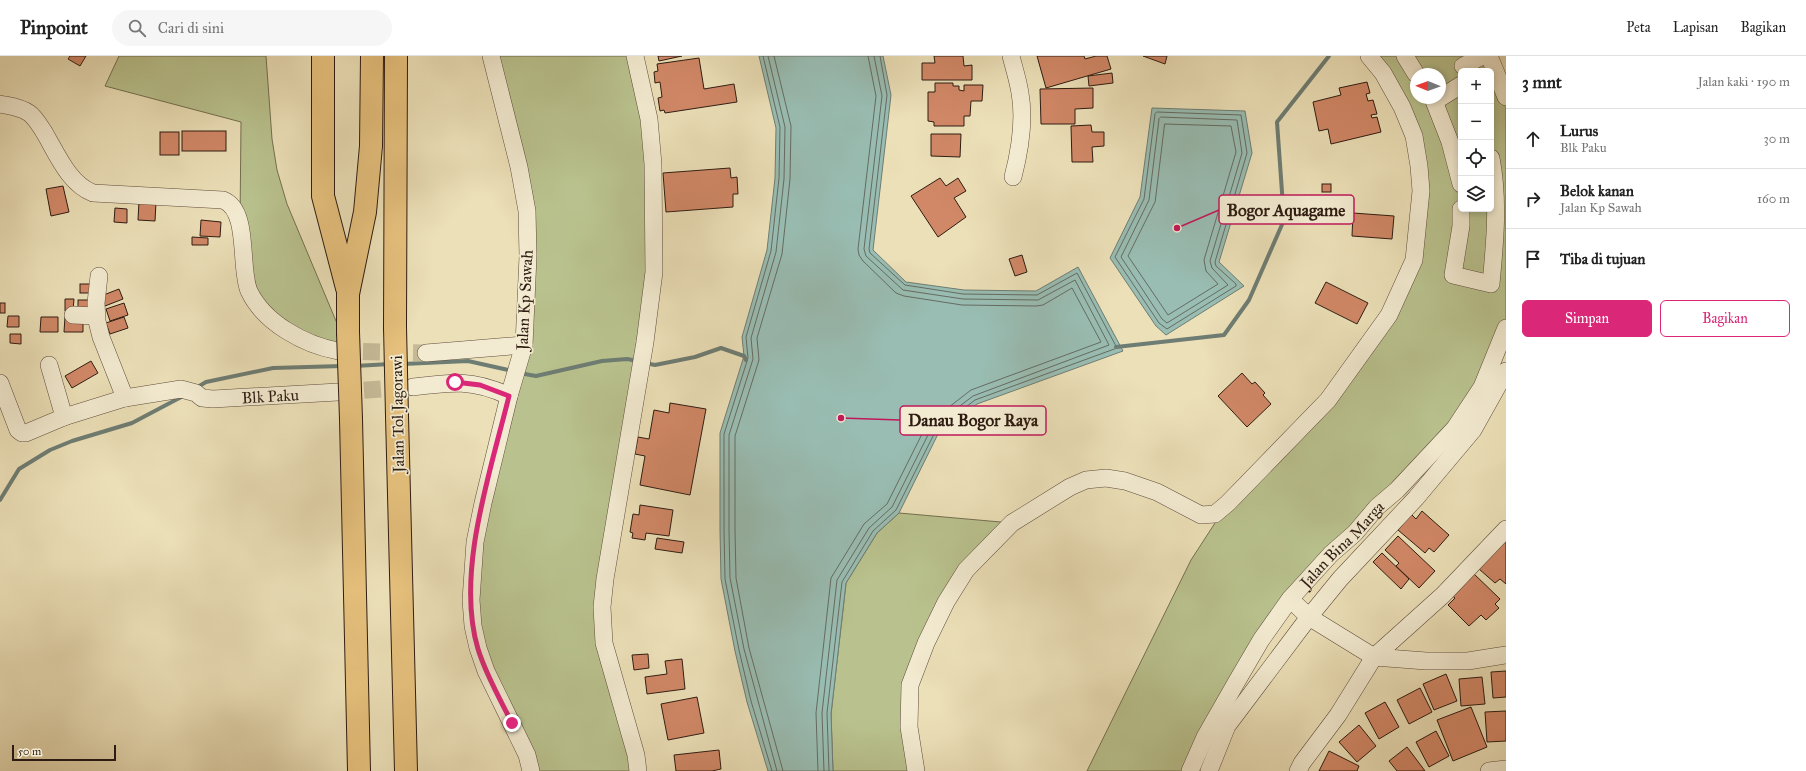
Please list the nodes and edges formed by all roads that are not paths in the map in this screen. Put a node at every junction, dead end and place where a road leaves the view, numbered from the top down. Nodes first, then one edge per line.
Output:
1 (323, 56) edge
2 (372, 56) edge
3 (396, 56) edge
4 (491, 56) edge
5 (635, 56) edge
6 (1011, 56) edge
7 (1369, 56) edge
8 (1404, 56) edge
9 (1489, 63) edge
10 (1462, 64) edge
11 (1412, 68) edge
12 (1458, 87) edge
13 (1446, 93) edge
14 (1506, 97) edge
15 (0, 103) edge
16 (1438, 104) edge
17 (1494, 174) edge
18 (1459, 176) edge
19 (1013, 177) dead end
20 (1461, 212) edge
21 (99, 276) dead end
22 (348, 294) junction
23 (73, 315) dead end
24 (96, 316) junction
25 (1506, 328) edge
26 (524, 348) junction
27 (338, 351) tunnel mouth
28 (426, 353) tunnel mouth
29 (49, 365) dead end
30 (1506, 371) edge
31 (0, 383) edge
32 (413, 387) tunnel mouth
33 (338, 392) tunnel mouth
34 (511, 392) junction
35 (125, 398) junction
36 (64, 417) junction
37 (1506, 529) edge
38 (1290, 599) junction
39 (1309, 617) junction
40 (1503, 653) edge
41 (1374, 657) junction
42 (1506, 769) edge
43 (359, 771) edge
44 (406, 771) edge
45 (531, 771) edge
46 (638, 771) edge
47 (916, 771) edge
48 (1190, 771) edge
49 (1209, 771) edge
50 (1298, 771) edge
51 (1489, 771) edge

1 - 22 highway
2 - 22 highway
3 - 44 highway, Jalan Tol Jagorawi, bridge
4 - 26 street, Jalan Kp Sawah
5 - 46 street
6 - 19 street
7 - 47 street
8 - 11 street
9 - 10 street
9 - 14 street
12 - 13 street
15 - 27 street
16 - 18 street
17 - 20 street
21 - 24 street
22 - 43 highway, bridge
23 - 24 street
24 - 35 street
25 - 38 street, Jalan Bina Marga
26 - 28 street
26 - 34 street, Jalan Kp Sawah
29 - 36 street
30 - 39 street, Jalan Bina Marga
31 - 36 street, Blk Paku
32 - 34 street
33 - 35 street, Blk Paku
34 - 45 street, Jalan Kp Sawah
35 - 36 street, Blk Paku
37 - 41 street
38 - 39 street
38 - 48 street, Jalan Bina Marga
39 - 41 street
39 - 49 street, Jalan Bina Marga
40 - 41 street
41 - 50 street
42 - 51 street

